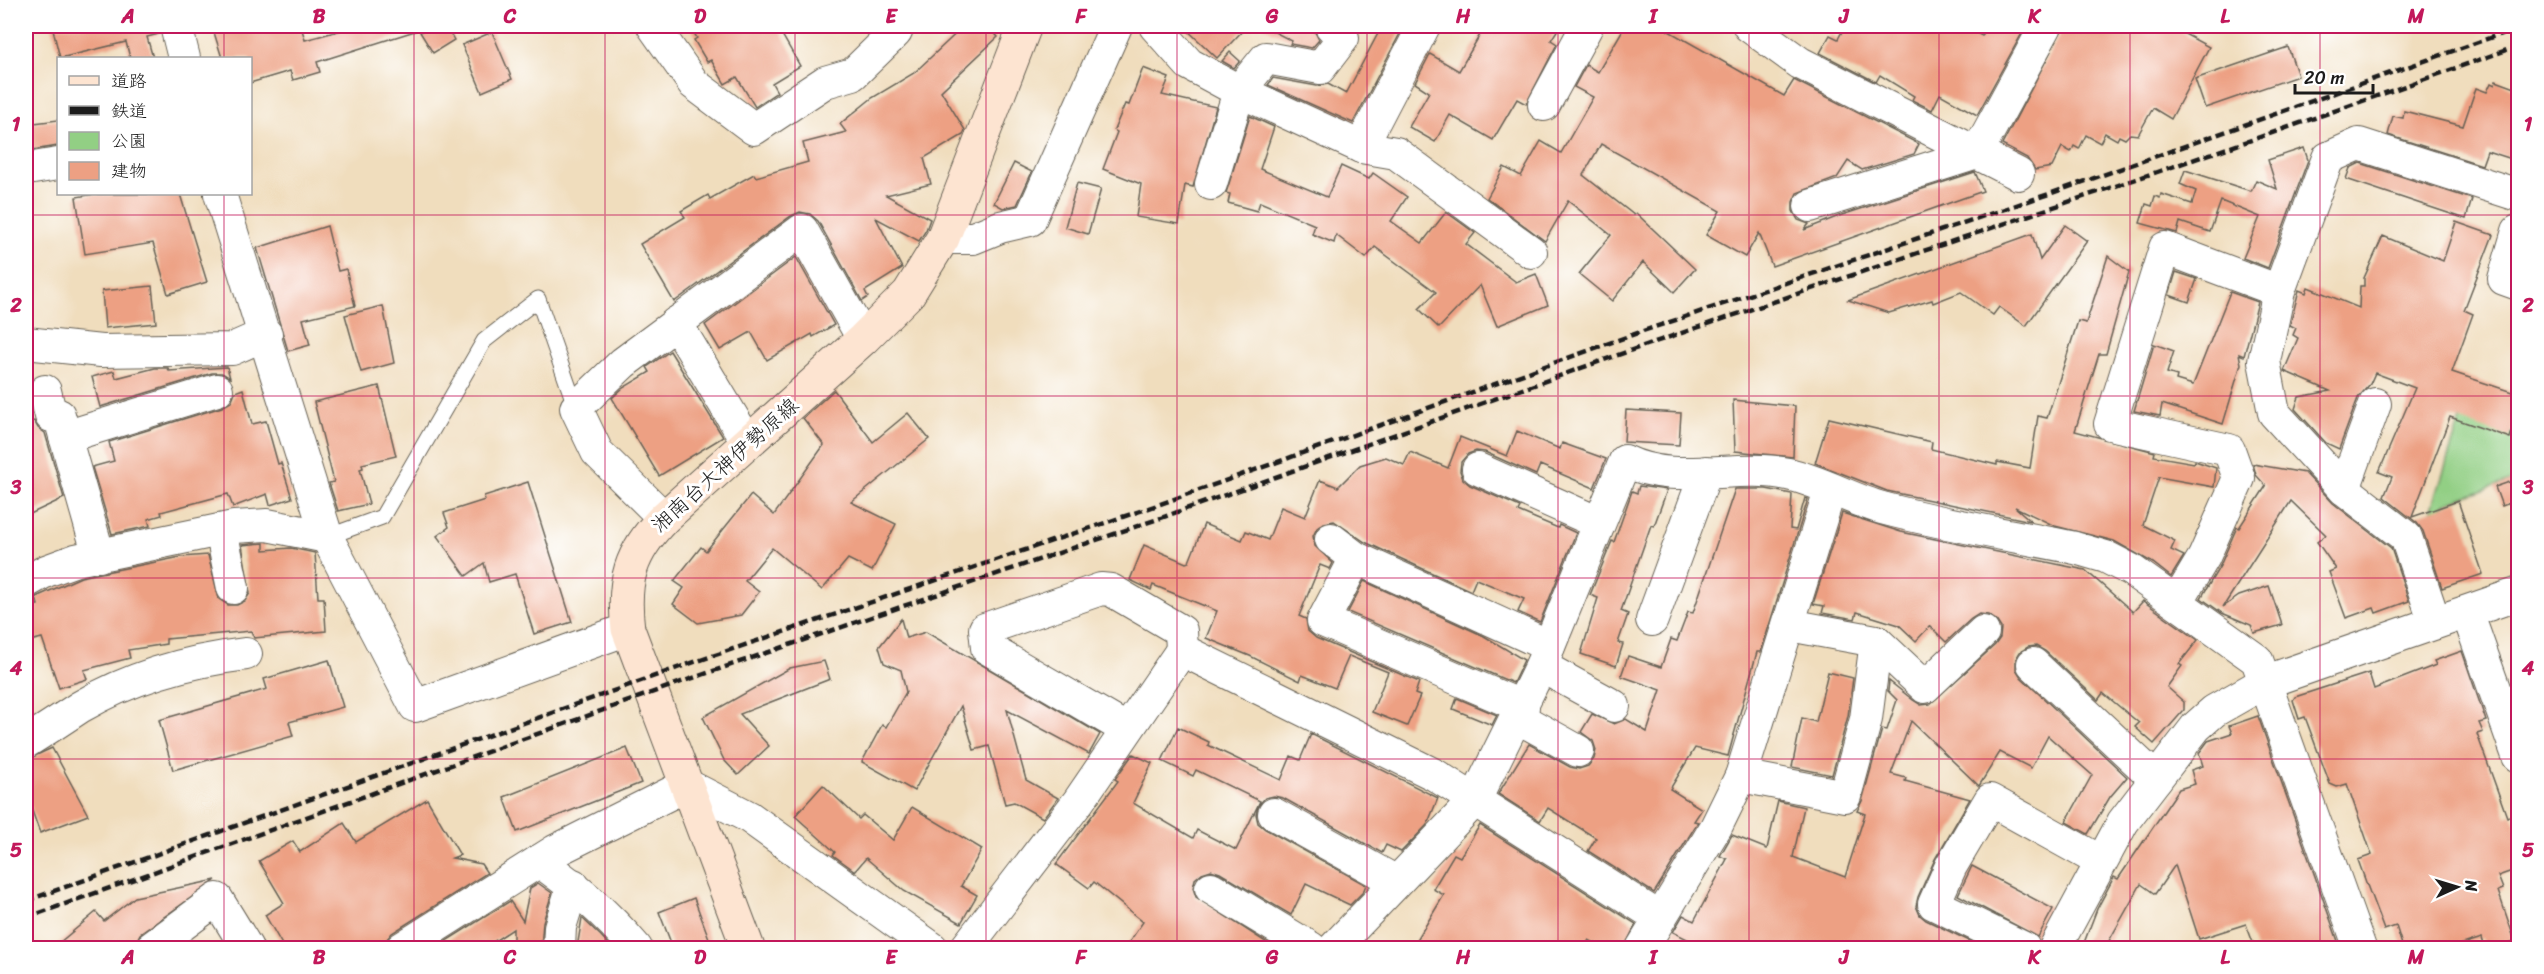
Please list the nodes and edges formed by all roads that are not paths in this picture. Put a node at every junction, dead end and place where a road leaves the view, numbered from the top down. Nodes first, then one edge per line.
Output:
1 (176, 26) edge
2 (653, 26) edge
3 (898, 26) edge
4 (1025, 26) edge
5 (1116, 26) edge
6 (1155, 26) edge
7 (1331, 26) edge
8 (1424, 26) edge
9 (1587, 26) edge
10 (1749, 26) edge
11 (2046, 26) edge
12 (184, 57) edge
13 (1239, 91) junction
14 (1544, 105) dead end
15 (1361, 147) junction
16 (1977, 153) junction
17 (57, 164) edge
18 (27, 169) dead end
19 (2018, 174) dead end
20 (1211, 184) dead end
21 (220, 195) edge
22 (2518, 195) edge
23 (1810, 206) dead end
24 (2518, 231) edge
25 (943, 238) junction
26 (1531, 252) dead end
27 (2518, 284) edge
28 (2279, 291) junction
29 (676, 323) junction
30 (266, 334) junction
31 (863, 339) junction
32 (26, 343) edge
33 (218, 390) dead end
34 (2377, 405) dead end
35 (576, 408) junction
36 (47, 417) edge
37 (748, 443) junction
38 (1478, 469) dead end
39 (1706, 472) junction
40 (2344, 489) junction
41 (1830, 490) junction
42 (664, 518) junction
43 (1599, 523) junction
44 (221, 530) junction
45 (327, 537) junction
46 (1331, 539) dead end
47 (99, 556) junction
48 (1356, 558) junction
49 (26, 582) edge
50 (234, 588) dead end
51 (2518, 594) edge
52 (2177, 602) junction
53 (2467, 612) junction
54 (1652, 620) dead end
55 (2435, 623) junction
56 (1789, 625) junction
57 (628, 629) junction
58 (1983, 632) dead end
59 (1876, 641) junction
60 (1182, 650) junction
61 (246, 654) dead end
62 (1545, 656) junction
63 (2033, 664) dead end
64 (2265, 682) junction
65 (1614, 706) dead end
66 (1520, 712) junction
67 (1126, 729) junction
68 (26, 742) edge
69 (1578, 751) dead end
70 (2518, 756) edge
71 (1741, 776) junction
72 (2156, 779) junction
73 (687, 785) junction
74 (1475, 800) junction
75 (1274, 814) dead end
76 (539, 861) junction
77 (2100, 861) junction
78 (1395, 881) junction
79 (573, 885) junction
80 (1211, 888) dead end
81 (1660, 918) junction
82 (151, 948) edge
83 (248, 948) edge
84 (402, 948) edge
85 (559, 948) edge
86 (636, 948) edge
87 (748, 948) edge
88 (932, 948) edge
89 (966, 948) edge
90 (1311, 948) edge
91 (1334, 948) edge
92 (1642, 948) edge
93 (2024, 948) edge
94 (2055, 948) edge
95 (2360, 948) edge

1 - 12 street
2 - 3 street
4 - 25 main road, 湘南台大神伊勢原線
5 - 25 street
6 - 13 street
7 - 13 street
8 - 15 street
9 - 14 street
10 - 16 street
11 - 16 street
13 - 15 street
13 - 20 street
15 - 26 street
16 - 19 street
16 - 23 street
17 - 18 street
21 - 30 street
22 - 28 street
24 - 27 street
25 - 31 main road, 湘南台大神伊勢原線
28 - 40 street
28 - 52 street
29 - 31 street
29 - 35 street
29 - 37 street
30 - 32 street
30 - 45 street
31 - 37 main road, 湘南台大神伊勢原線
33 - 36 street
34 - 40 street
35 - 42 street
35 - 45 lane
36 - 47 street
37 - 42 main road, 湘南台大神伊勢原線
38 - 43 street
39 - 41 street
39 - 43 street
39 - 54 street
40 - 55 street
41 - 52 street
41 - 56 street
42 - 57 main road, 湘南台大神伊勢原線
43 - 62 street
44 - 45 street
44 - 47 street
44 - 50 street
45 - 57 street
46 - 48 street
47 - 49 street
48 - 62 street
48 - 66 street
51 - 53 street
52 - 64 street
53 - 55 street
53 - 70 street
55 - 64 street
56 - 59 street
56 - 71 street
57 - 73 main road, 湘南台大神伊勢原線
58 - 59 street
59 - 71 street
60 - 67 street
60 - 67 street
60 - 74 street
61 - 68 street
62 - 65 street
62 - 66 street
63 - 72 street
64 - 72 street
64 - 95 street
66 - 69 street
66 - 74 street
67 - 89 street
71 - 81 street
72 - 77 street
73 - 76 street
73 - 87 main road, 湘南台大神伊勢原線
73 - 88 street
74 - 78 street
74 - 81 street
75 - 78 street
76 - 79 street
76 - 84 street
77 - 93 street
77 - 94 street
78 - 91 street
79 - 85 street
79 - 86 street
80 - 90 street
81 - 92 street
82 - 83 street

